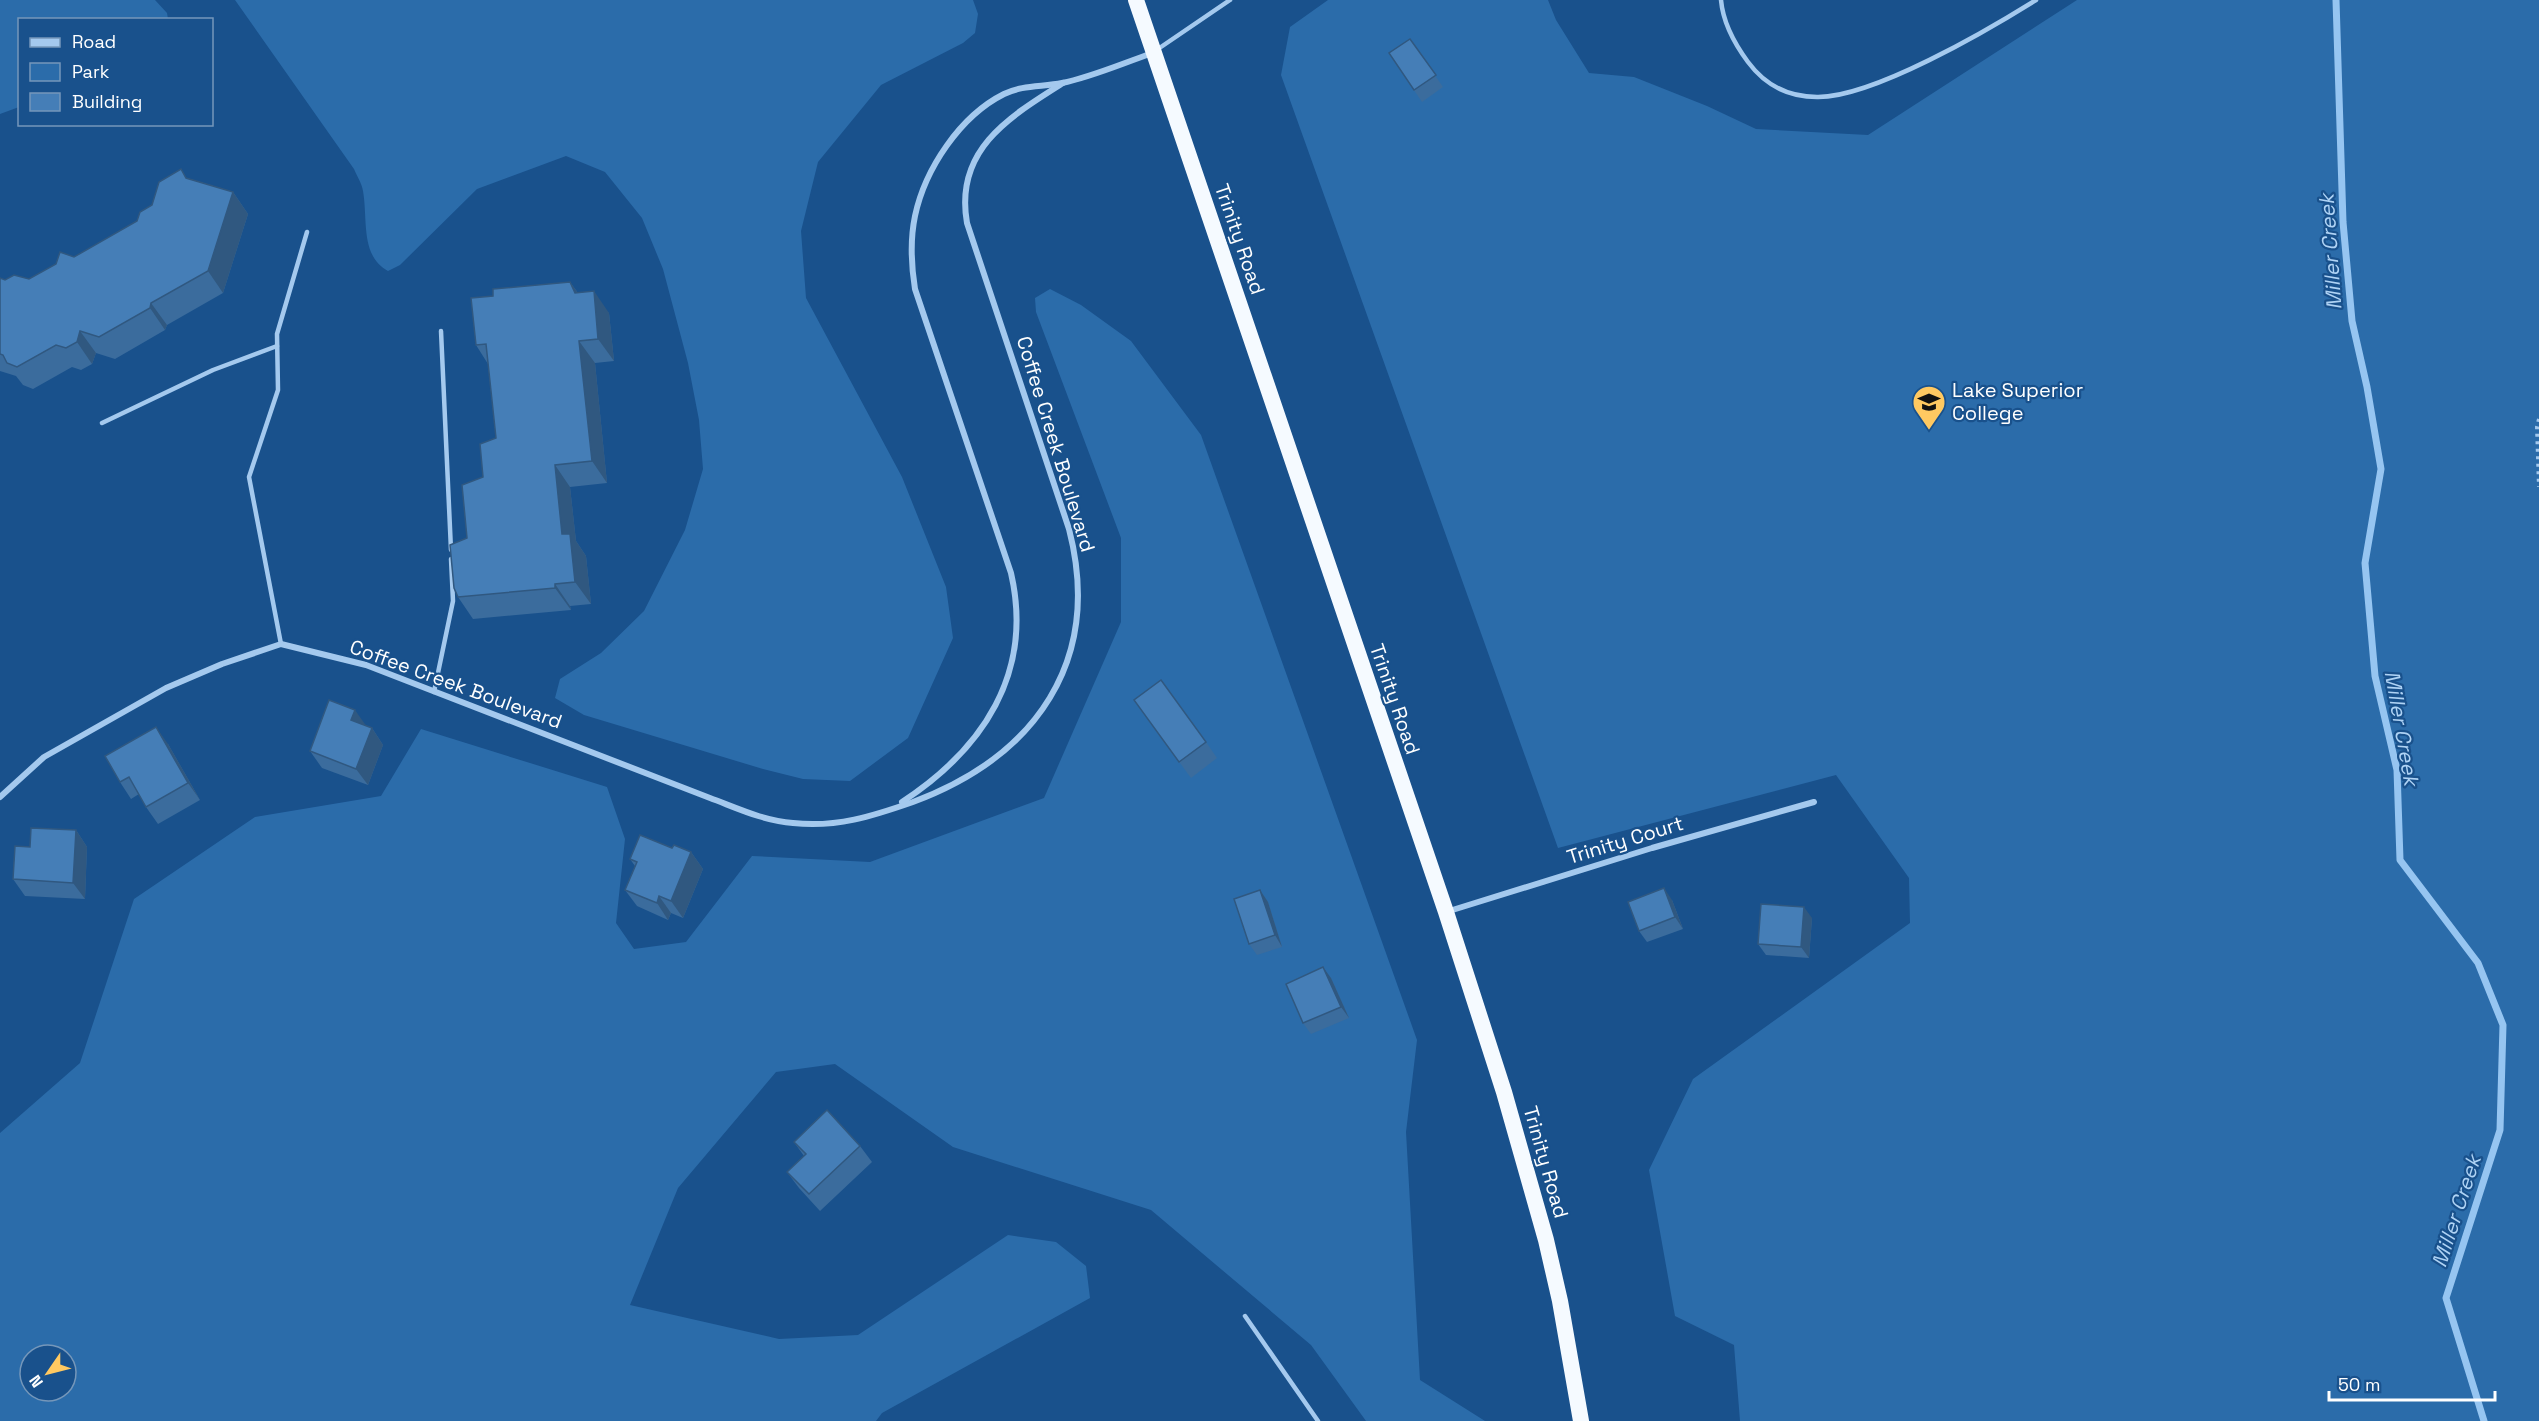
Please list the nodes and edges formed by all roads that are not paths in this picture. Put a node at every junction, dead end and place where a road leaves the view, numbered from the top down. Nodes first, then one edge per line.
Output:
1 (1136, 0) edge
2 (1230, 0) edge
3 (1721, 0) edge
4 (2036, 0) edge
5 (1154, 52) junction
6 (1063, 83) junction
7 (307, 232) dead end
8 (441, 331) dead end
9 (277, 346) junction
10 (102, 423) dead end
11 (281, 644) junction
12 (434, 692) junction
13 (0, 797) edge
14 (1814, 801) dead end
15 (892, 809) junction
16 (1446, 912) junction
17 (1245, 1316) dead end
18 (1317, 1421) edge
19 (1581, 1421) edge

1 - 5 highway, Trinity Road
2 - 5 lane
3 - 4 lane
5 - 6 street, Coffee Creek Boulevard
5 - 16 highway, Trinity Road
6 - 15 street, Coffee Creek Boulevard
6 - 15 street, Coffee Creek Boulevard
7 - 9 lane
8 - 12 lane
9 - 10 lane
9 - 11 lane
11 - 12 street, Coffee Creek Boulevard
11 - 13 street
12 - 15 street, Coffee Creek Boulevard
14 - 16 street, Trinity Court
16 - 19 highway, Trinity Road
17 - 18 lane

